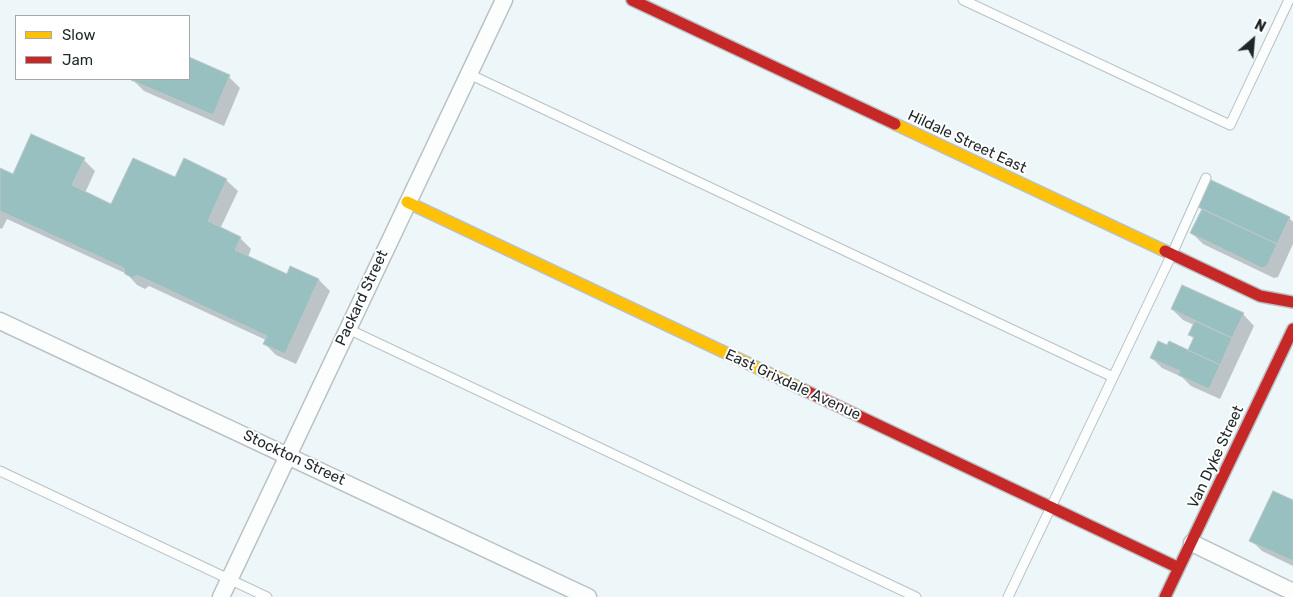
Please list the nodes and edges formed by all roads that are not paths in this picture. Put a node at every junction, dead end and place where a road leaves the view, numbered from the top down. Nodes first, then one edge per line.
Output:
1 (504, 0) edge
2 (632, 0) edge
3 (963, 0) edge
4 (1289, 0) edge
5 (469, 74) junction
6 (1206, 178) dead end
7 (408, 202) junction
8 (1172, 254) junction
9 (1293, 302) edge
10 (0, 320) edge
11 (348, 329) junction
12 (1293, 329) edge
13 (1113, 377) junction
14 (288, 455) junction
15 (0, 470) edge
16 (1051, 507) junction
17 (1192, 543) junction
18 (1179, 568) junction
19 (229, 579) junction
20 (1293, 592) edge
21 (220, 597) edge
22 (267, 597) edge
23 (588, 597) edge
24 (916, 597) edge
25 (1008, 597) edge
26 (1166, 597) edge

1 - 5 street, Packard Street
2 - 8 street, Hildale Street East
3 - 4 lane
5 - 7 street, Packard Street
5 - 13 lane
6 - 8 lane
7 - 11 street, Packard Street
7 - 16 street, East Grixdale Avenue
8 - 9 street, Hildale Street East
8 - 13 lane
10 - 14 street, Stockton Street
11 - 14 street, Packard Street
11 - 24 lane
12 - 17 street, Van Dyke Street
13 - 16 lane
14 - 19 street, Packard Street
14 - 23 street, Stockton Street
15 - 19 lane
16 - 18 street, East Grixdale Avenue
16 - 25 lane
17 - 18 street, Van Dyke Street
17 - 20 street
18 - 26 street, Van Dyke Street
19 - 21 street, Packard Street
19 - 22 lane

